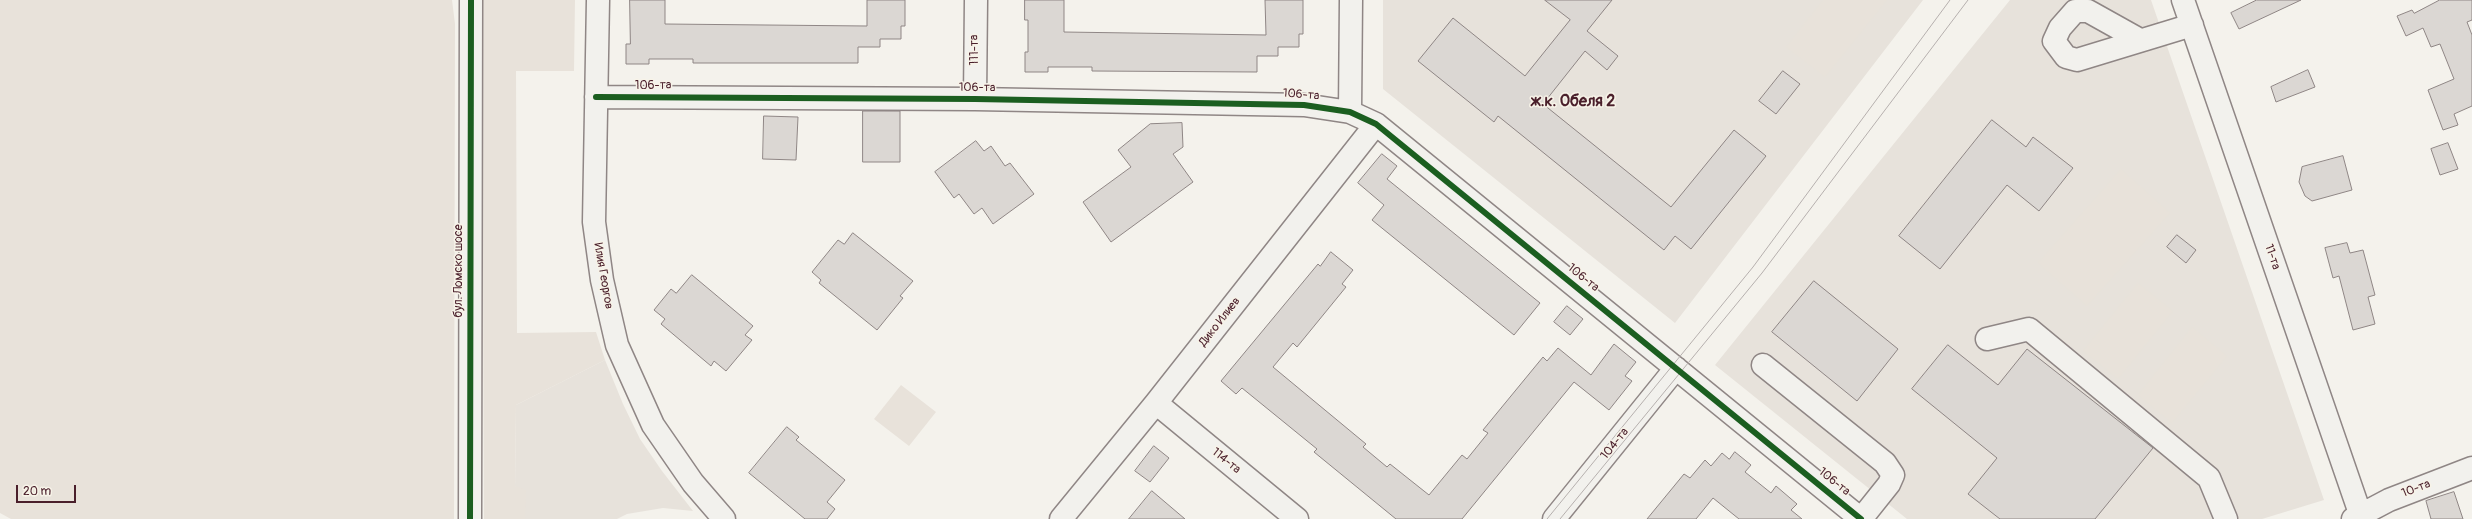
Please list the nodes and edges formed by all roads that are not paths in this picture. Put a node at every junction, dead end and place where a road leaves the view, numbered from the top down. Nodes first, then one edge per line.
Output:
1 (465, 0) edge
2 (470, 0) edge
3 (598, 0) edge
4 (976, 0) edge
5 (1351, 0) edge
6 (2183, 0) edge
7 (470, 23) junction
8 (2192, 25) junction
9 (2140, 40) dead end
10 (596, 97) junction
11 (975, 99) junction
12 (1350, 112) junction
13 (1376, 124) junction
14 (1987, 339) dead end
15 (1763, 365) dead end
16 (1676, 368) junction
17 (1156, 403) junction
18 (2472, 468) edge
19 (2359, 518) edge
20 (470, 519) edge
21 (724, 519) edge
22 (1061, 519) edge
23 (1297, 519) edge
24 (1554, 519) edge
25 (1861, 519) edge
26 (2226, 519) edge

1 - 7 street, бул. Ломско шосе
2 - 7 street, бул. Ломско шосе
3 - 10 street, Илия Георгов
4 - 11 street, 111-та
5 - 12 street
6 - 8 street, 11-та
7 - 20 street, бул. Ломско шосе
8 - 9 street
8 - 19 street, 11-та
10 - 11 street, 106-та
10 - 21 street, Илия Георгов
11 - 12 street, 106-та
12 - 13 street, 106-та
13 - 16 street, 106-та
13 - 17 street, Дико Илиев
14 - 26 street
15 - 25 street
16 - 24 street, 104-та
16 - 25 street, 106-та
17 - 22 street, Дико Илиев
17 - 23 street, 114-та
18 - 19 street, 10-та

